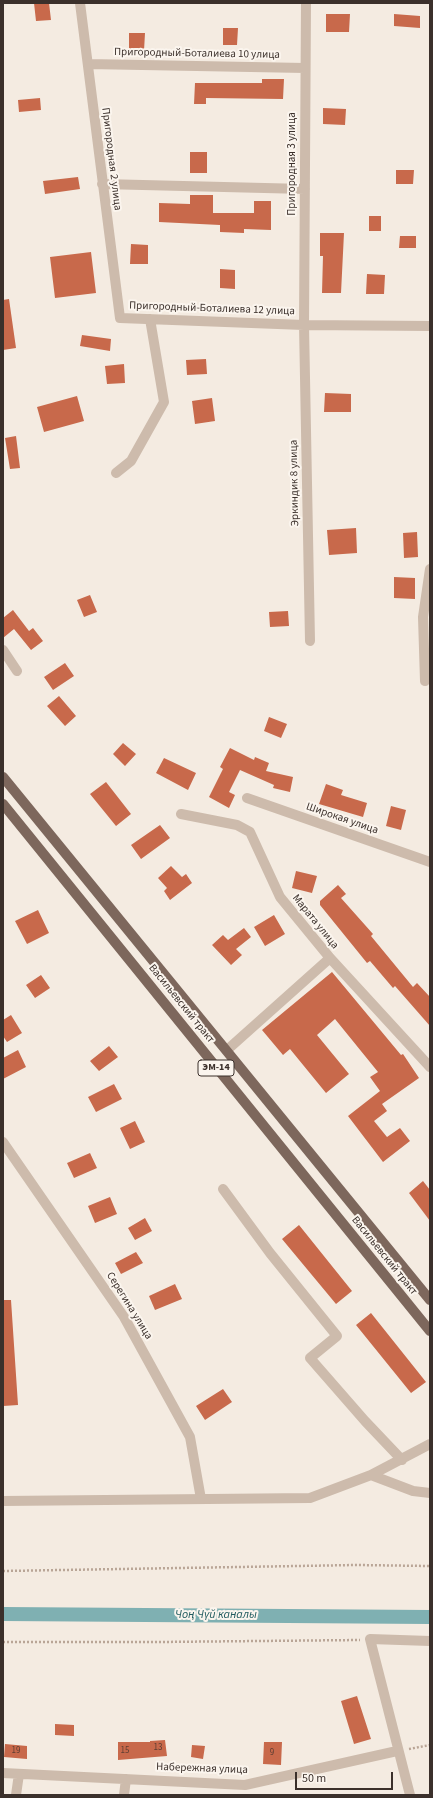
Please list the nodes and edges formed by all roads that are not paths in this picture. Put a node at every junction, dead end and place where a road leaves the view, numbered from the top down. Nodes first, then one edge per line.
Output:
1 (80, 3) edge
2 (306, 3) edge
3 (88, 64) junction
4 (306, 68) junction
5 (102, 184) junction
6 (305, 189) junction
7 (120, 318) joint
8 (150, 319) junction
9 (304, 325) junction
10 (430, 326) edge
11 (116, 473) dead end
12 (430, 570) edge
13 (310, 641) dead end
14 (3, 650) edge
15 (17, 671) dead end
16 (425, 681) dead end
17 (3, 777) edge
18 (247, 798) dead end
19 (3, 804) edge
20 (180, 814) dead end
21 (430, 862) edge
22 (330, 958) junction
23 (227, 1050) junction
24 (430, 1067) edge
25 (3, 1142) edge
26 (223, 1189) dead end
27 (430, 1300) edge
28 (430, 1331) edge
29 (430, 1444) edge
30 (402, 1460) junction
31 (371, 1475) junction
32 (430, 1493) edge
33 (201, 1499) junction
34 (3, 1501) edge
35 (430, 1641) edge
36 (397, 1751) junction
37 (3, 1773) edge
38 (19, 1774) junction
39 (126, 1779) junction
40 (16, 1795) edge
41 (124, 1795) edge
42 (410, 1795) edge

1 - 3 street, Пригородная 2 улица
2 - 4 street, Пригородная 3 улица
3 - 4 street, Пригородный-Боталиева 10 улица
3 - 5 street, Пригородная 2 улица
4 - 6 street, Пригородная 3 улица
5 - 6 street
5 - 7 street, Пригородная 2 улица
6 - 9 street, Пригородная 3 улица
7 - 8 street, Пригородный-Боталиева 12 улица
8 - 9 street, Пригородный-Боталиева 12 улица
8 - 11 street
9 - 10 street, Пригородный-Боталиева 12 улица
9 - 13 street, Эркиндик 8 улица
12 - 16 street
14 - 15 street
17 - 23 main road, Васильевский тракт / ЭМ-14
18 - 21 street, Широкая улица
19 - 28 main road, Васильевский тракт / ЭМ-14
20 - 22 street, Марата улица
22 - 23 street
22 - 24 street, Марата улица
23 - 27 main road, Васильевский тракт / ЭМ-14
25 - 33 street, Серегина улица
26 - 30 street
29 - 30 street
30 - 31 street
31 - 32 street
31 - 33 street
33 - 34 street
35 - 36 street
36 - 39 street, Набережная улица
36 - 42 street
37 - 38 street, Набережная улица
38 - 39 street, Набережная улица
38 - 40 street
39 - 41 street

